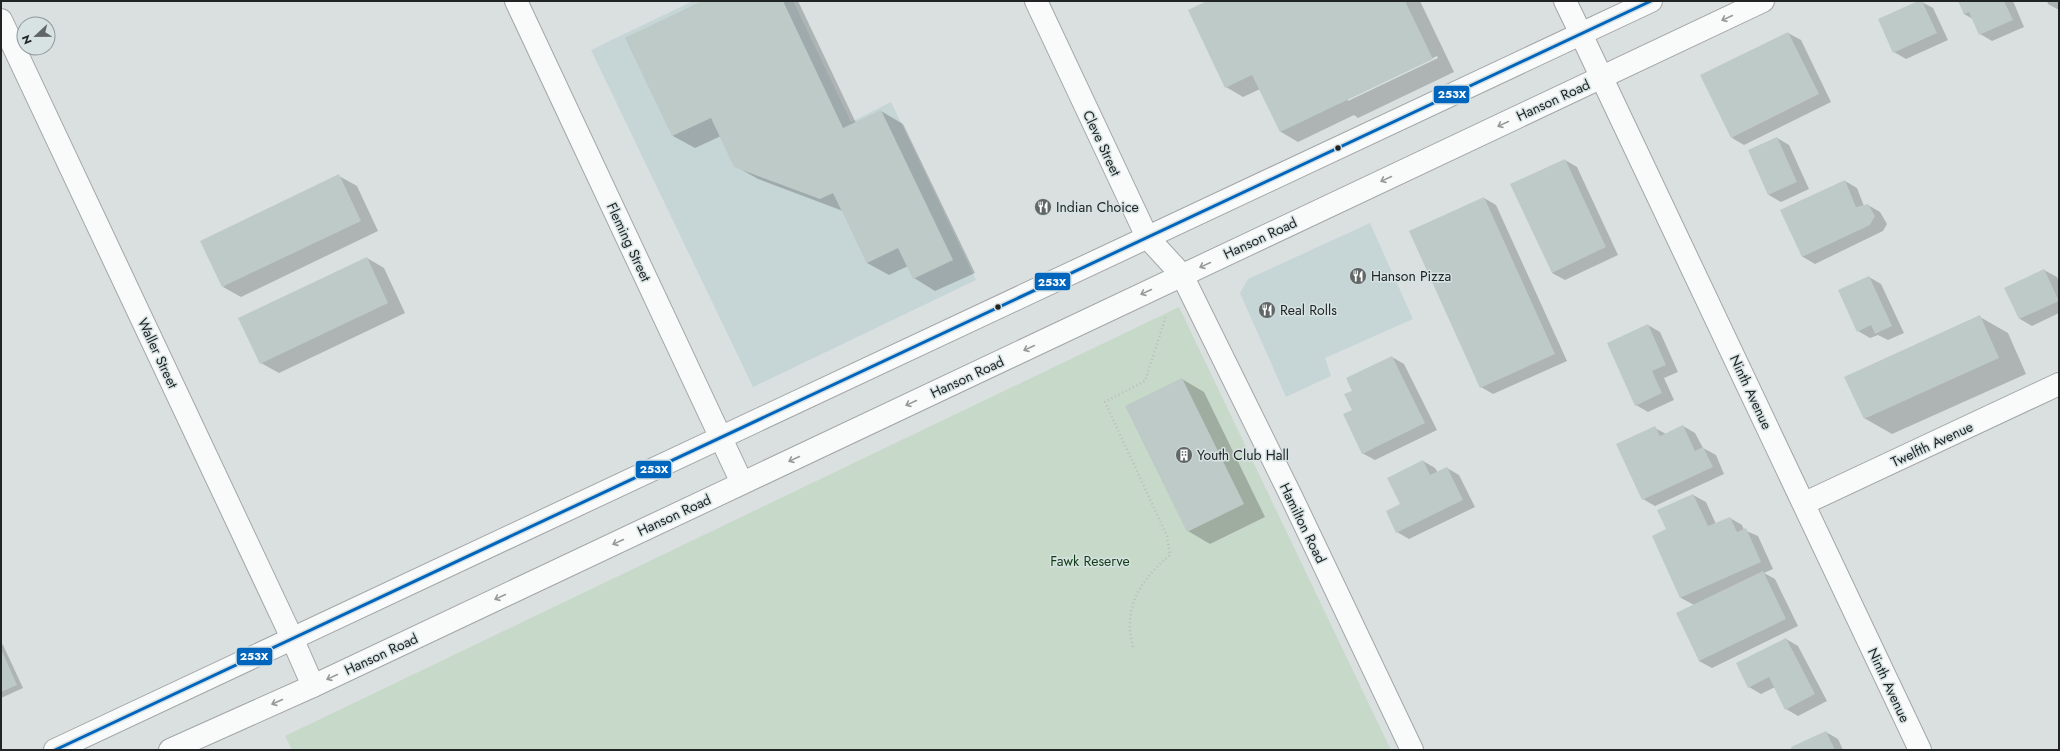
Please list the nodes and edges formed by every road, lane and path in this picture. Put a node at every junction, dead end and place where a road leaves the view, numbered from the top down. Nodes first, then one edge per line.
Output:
1 (516, 1) edge
2 (1036, 1) edge
3 (1565, 1) edge
4 (1651, 1) edge
5 (1763, 1) edge
6 (1, 20) edge
7 (1581, 34) junction
8 (1602, 77) junction
9 (1147, 238) junction
10 (1182, 275) junction
11 (1166, 316) dead end
12 (2059, 384) edge
13 (721, 438) junction
14 (742, 483) junction
15 (1805, 504) junction
16 (292, 638) junction
17 (1133, 647) dead end
18 (313, 686) junction
19 (55, 750) edge
20 (170, 750) edge
21 (1412, 750) edge
22 (1920, 750) edge

1 - 13 main road, Fleming Street
2 - 9 main road, Cleve Street
3 - 7 main road, Ninth Avenue
4 - 7 main road
5 -> 8 main road, Hanson Road
6 - 16 main road, Waller Street
7 - 8 main road, Ninth Avenue
7 - 9 main road
8 -> 10 main road, Hanson Road
8 - 15 main road, Ninth Avenue
9 - 10 main road, Cleve Street
9 - 13 main road
10 -> 14 main road, Hanson Road
10 - 21 main road, Hamilton Road
11 - 17 path
12 - 15 main road, Twelfth Avenue
13 - 14 main road, Fleming Street
13 - 16 main road
14 -> 18 main road, Hanson Road
15 - 22 main road, Ninth Avenue
16 - 18 main road, Waller Street
16 - 19 main road
18 -> 20 main road, Hanson Road

